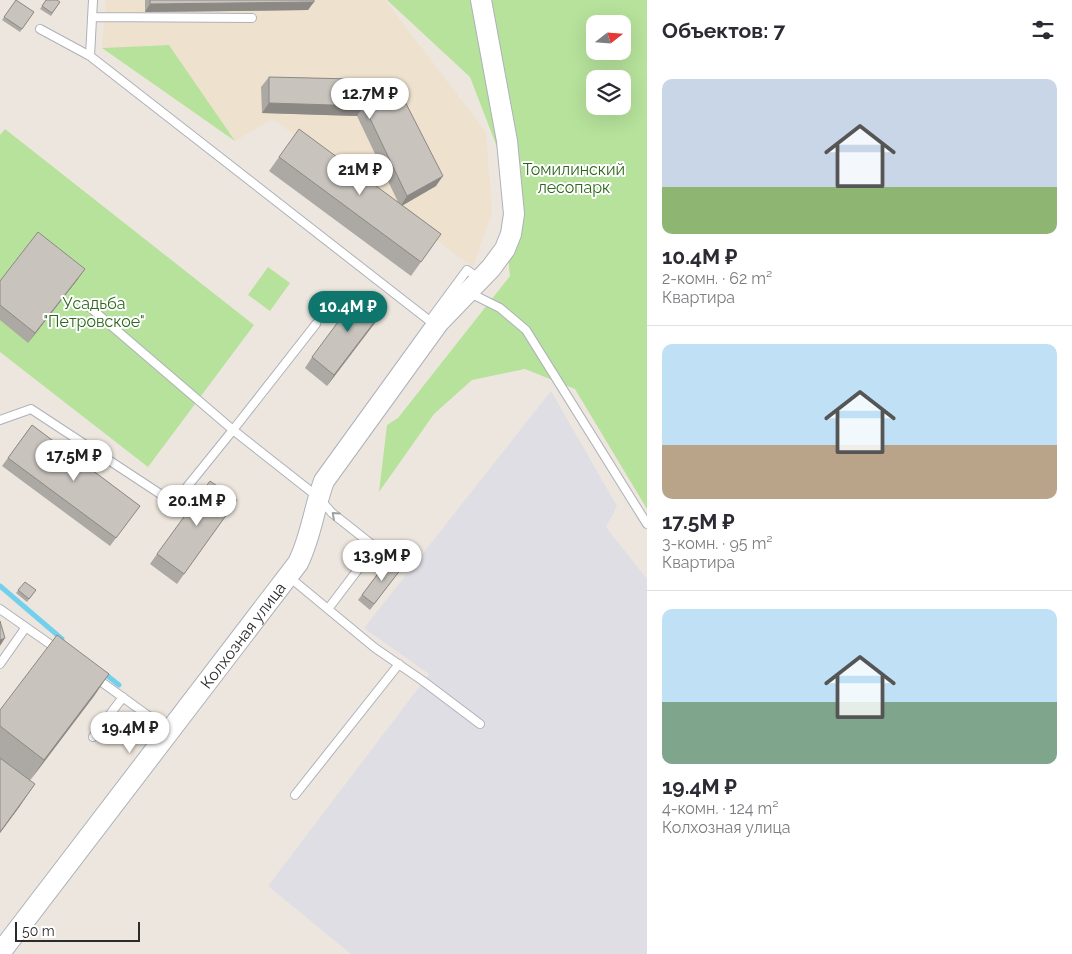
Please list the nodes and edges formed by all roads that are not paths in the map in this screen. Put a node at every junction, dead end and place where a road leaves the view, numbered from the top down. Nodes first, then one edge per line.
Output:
1 (93, 0) edge
2 (481, 0) edge
3 (92, 17) junction
4 (252, 18) dead end
5 (40, 29) dead end
6 (90, 56) junction
7 (471, 277) junction
8 (86, 304) dead end
9 (433, 323) junction
10 (316, 324) dead end
11 (0, 420) edge
12 (233, 430) junction
13 (318, 497) junction
14 (647, 524) edge
15 (288, 576) junction
16 (0, 609) edge
17 (328, 609) junction
18 (26, 627) junction
19 (66, 656) edge
20 (0, 664) edge
21 (399, 664) junction
22 (90, 674) edge
23 (123, 697) junction
24 (480, 724) dead end
25 (170, 731) junction
26 (93, 737) dead end
27 (295, 795) dead end
28 (0, 953) edge

1 - 3 lane
2 - 7 street, Колхозная улица
3 - 4 lane
3 - 6 lane
5 - 6 lane
6 - 9 lane
7 - 9 street, Колхозная улица
7 - 14 lane
8 - 12 lane
9 - 13 street, Колхозная улица
10 - 12 lane
11 - 12 lane
12 - 13 lane
13 - 15 street, Колхозная улица
17 -> 13 lane
15 - 17 lane
15 - 25 street, Колхозная улица
16 - 18 lane
17 - 21 lane
18 - 19 lane
18 - 20 lane
21 - 24 lane
21 - 27 lane
22 - 23 lane
23 - 25 lane
23 - 26 lane
25 - 28 street, Колхозная улица

